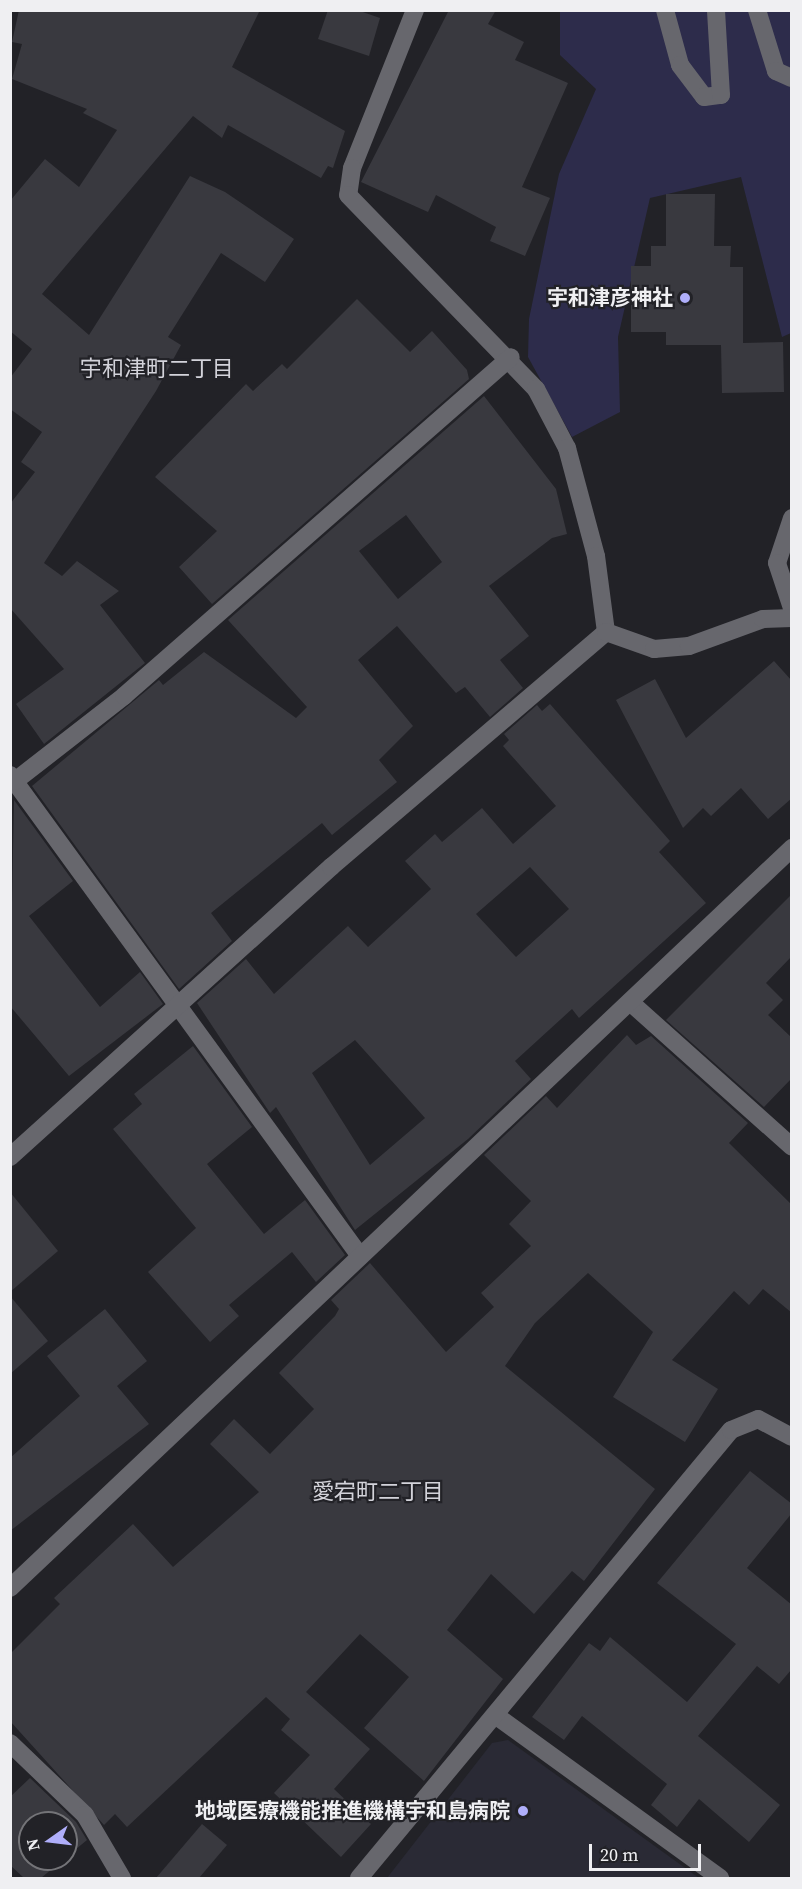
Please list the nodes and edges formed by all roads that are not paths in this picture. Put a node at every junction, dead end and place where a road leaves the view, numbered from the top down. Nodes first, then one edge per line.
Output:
1 (415, 10) edge
2 (666, 10) edge
3 (716, 10) edge
4 (757, 10) edge
5 (792, 78) edge
6 (511, 357) junction
7 (792, 518) edge
8 (792, 608) edge
9 (792, 618) edge
10 (606, 632) junction
11 (13, 778) edge
12 (792, 848) edge
13 (630, 1002) junction
14 (179, 1010) junction
15 (792, 1147) edge
16 (10, 1157) edge
17 (360, 1256) junction
18 (792, 1437) edge
19 (10, 1588) edge
20 (495, 1715) junction
21 (10, 1743) edge
22 (122, 1878) edge
23 (359, 1878) edge
24 (720, 1878) edge

1 - 6 street
2 - 3 street
4 - 5 street
6 - 10 street
6 - 11 street
7 - 8 street
9 - 10 street
10 - 14 street
11 - 14 street
12 - 13 street
13 - 15 street
13 - 17 street
14 - 16 street
14 - 17 street
17 - 19 street
18 - 20 street
20 - 23 street
20 - 24 street
21 - 22 street

